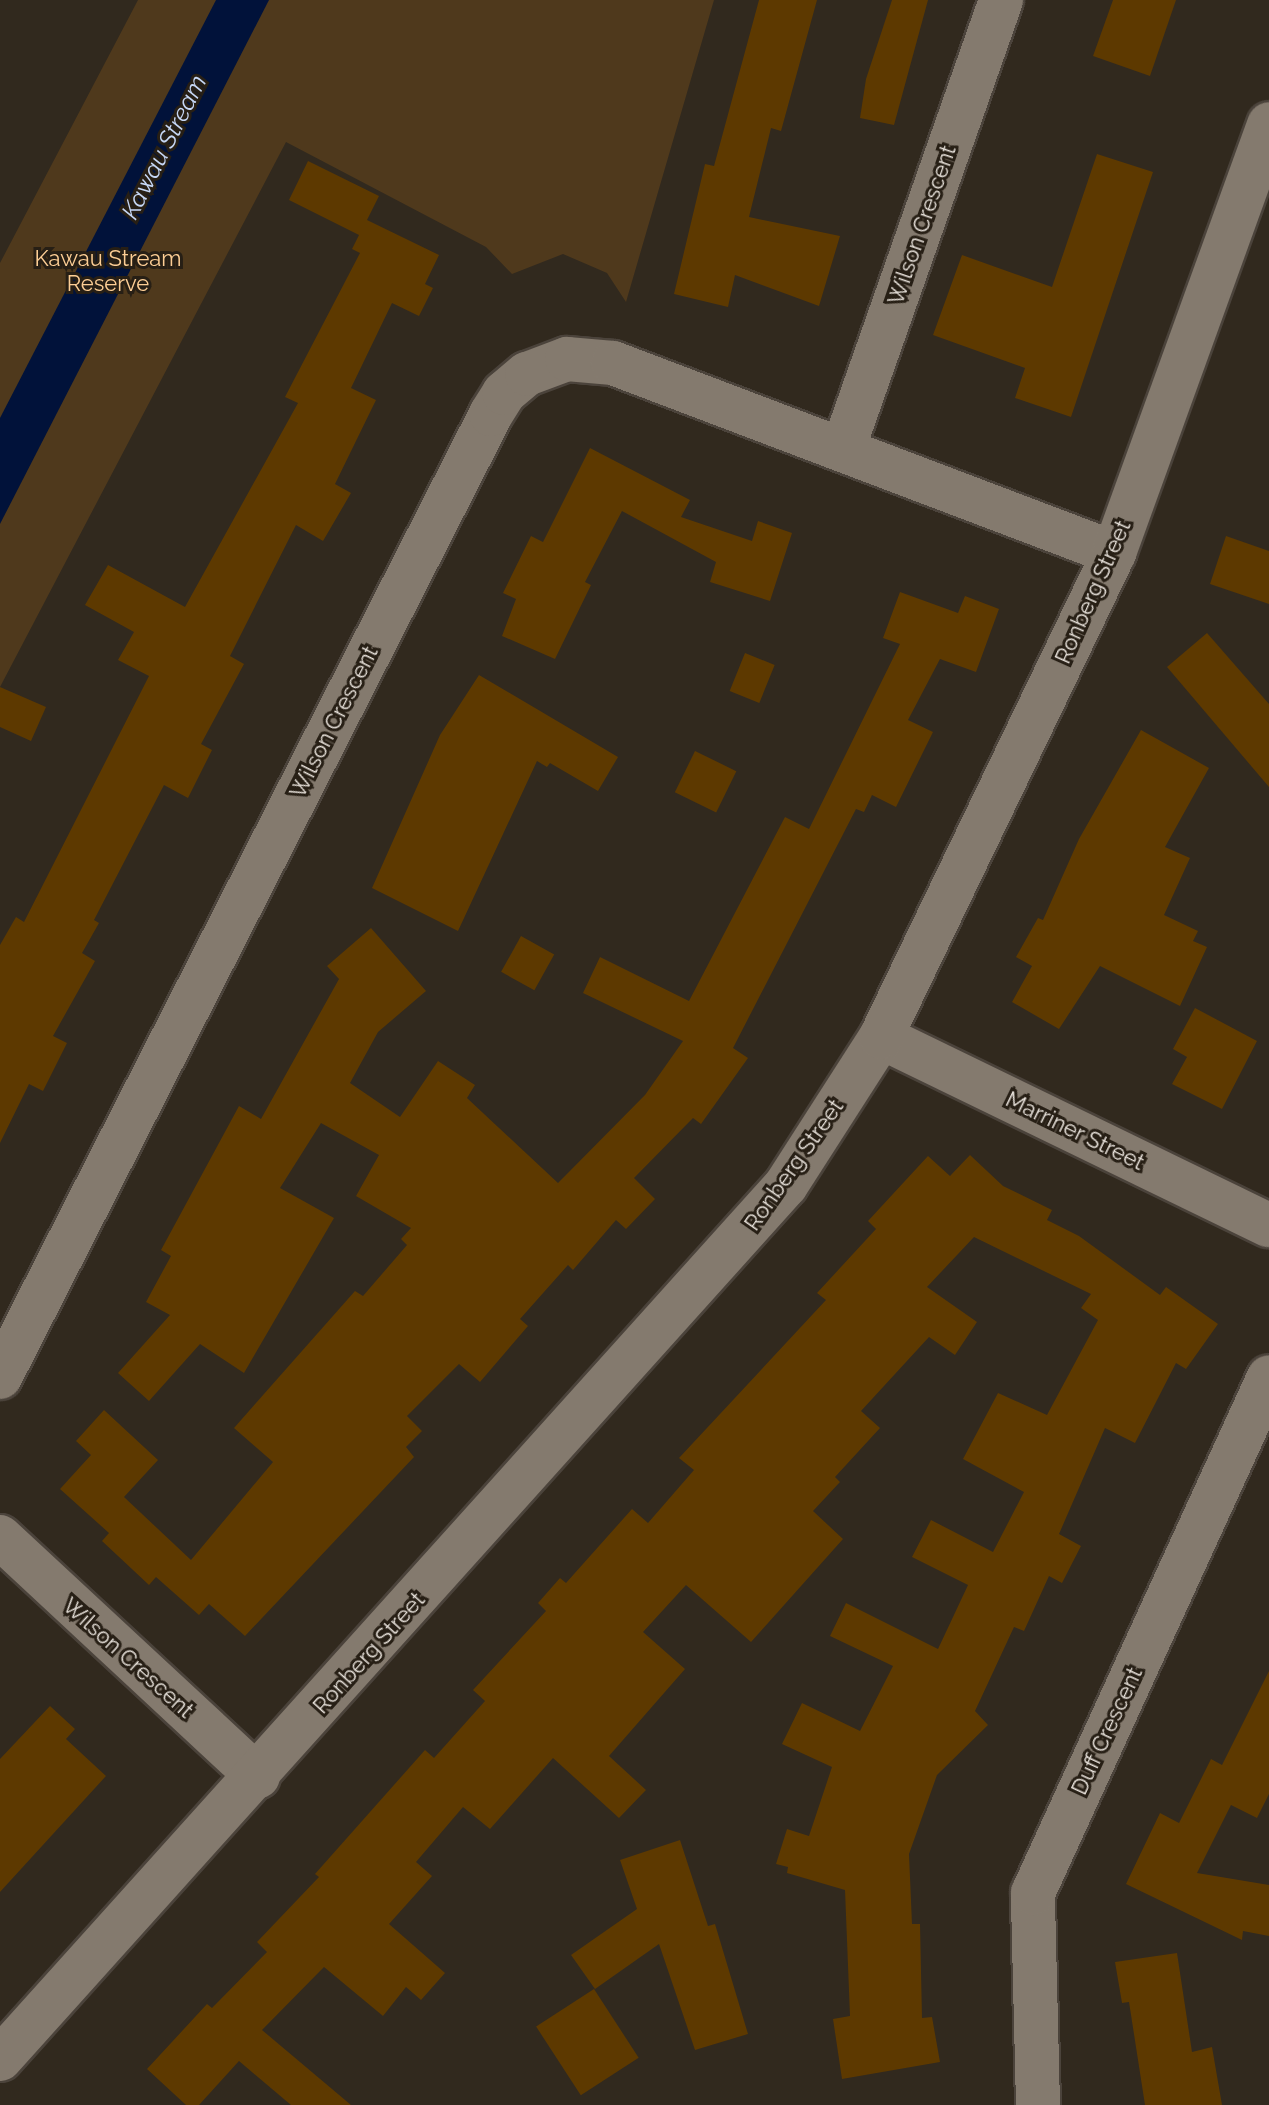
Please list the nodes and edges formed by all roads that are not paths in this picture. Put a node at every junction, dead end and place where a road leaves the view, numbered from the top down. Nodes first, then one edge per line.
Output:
1 (1001, 0) edge
2 (1269, 124) edge
3 (843, 449) junction
4 (1114, 553) junction
5 (881, 1037) junction
6 (1269, 1225) edge
7 (0, 1377) edge
8 (1269, 1377) edge
9 (0, 1537) edge
10 (258, 1777) junction
11 (0, 2059) edge
12 (1038, 2105) edge

1 - 3 street, Wilson Crescent
2 - 4 street, Ronberg Street
3 - 4 street, Wilson Crescent
3 - 7 street, Wilson Crescent
4 - 5 street, Ronberg Street
5 - 6 street, Marriner Street
5 - 10 street, Ronberg Street
8 - 12 street, Duff Crescent
9 - 10 street, Wilson Crescent
10 - 11 street, Ronberg Street

